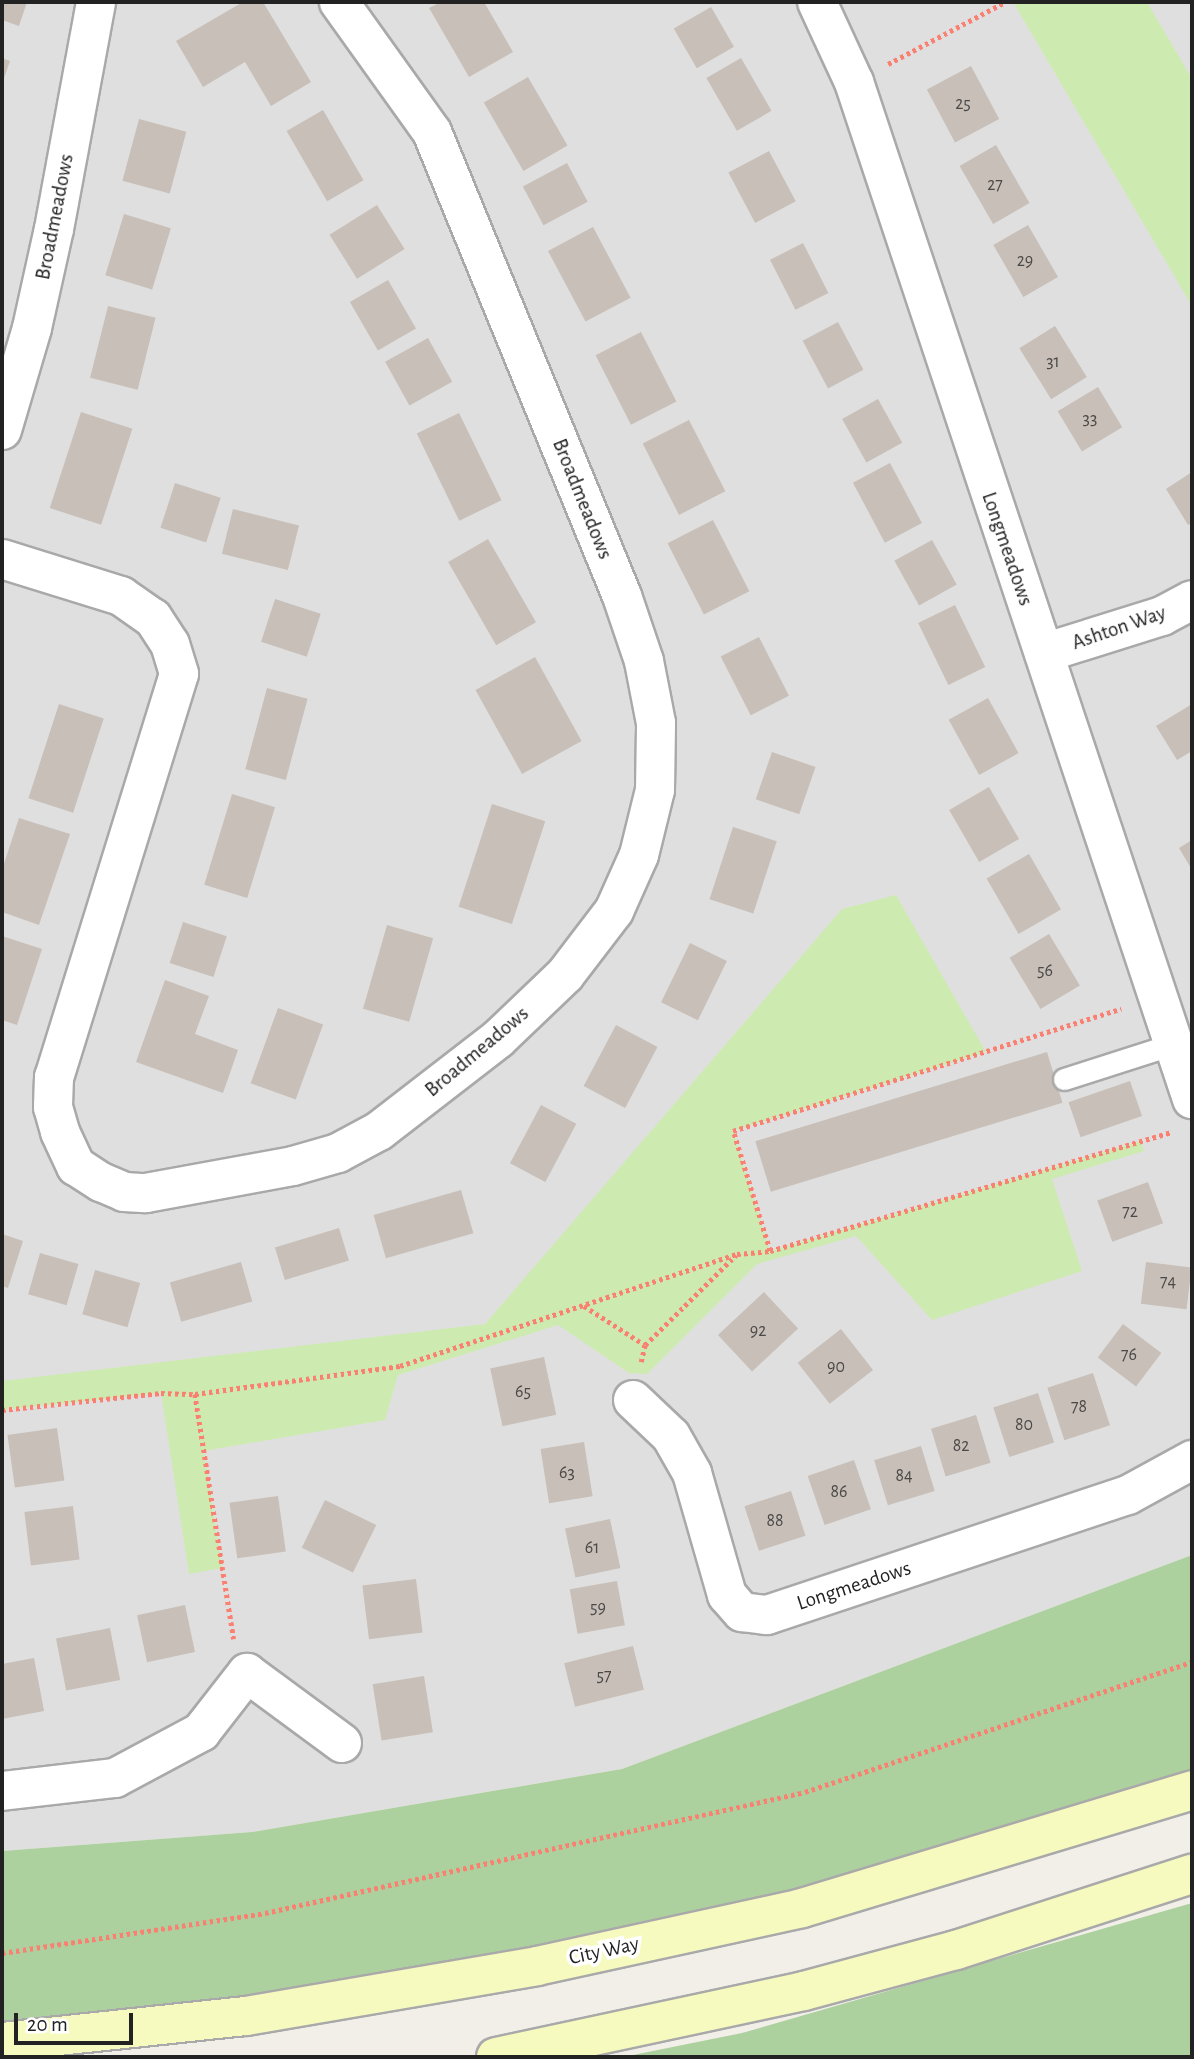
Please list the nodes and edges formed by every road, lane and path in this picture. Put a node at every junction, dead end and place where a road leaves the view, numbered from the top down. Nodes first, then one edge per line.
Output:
1 (96, 2) edge
2 (339, 2) edge
3 (817, 2) edge
4 (1005, 2) edge
5 (854, 82) junction
6 (2, 430) edge
7 (2, 559) edge
8 (1192, 600) edge
9 (1044, 653) junction
10 (1158, 997) junction
11 (1174, 1044) junction
12 (1064, 1079) dead end
13 (1186, 1114) edge
14 (770, 1251) junction
15 (737, 1254) junction
16 (584, 1306) junction
17 (645, 1345) junction
18 (195, 1394) junction
19 (633, 1400) joint
20 (2, 1410) edge
21 (1192, 1460) edge
22 (1192, 1662) edge
23 (247, 1673) junction
24 (342, 1743) dead end
25 (1192, 1790) edge
26 (2, 1791) edge
27 (1192, 1874) edge
28 (2, 1953) edge
29 (2, 2042) edge
30 (496, 2057) edge

1 - 6 street, Broadmeadows
2 - 7 street, Broadmeadows
3 - 5 street, Longmeadows
4 - 5 path
5 - 9 street, Longmeadows
8 - 9 street, Ashton Way
9 - 10 street, Longmeadows
10 - 11 street, Longmeadows
10 - 14 path
11 - 12 lane
11 - 13 street, Longmeadows
13 - 14 path
14 - 15 path
15 - 16 path
15 - 17 path
16 - 17 path
16 - 18 path
17 - 19 path
18 - 20 path
18 - 23 path
19 - 21 street, Longmeadows
22 - 28 path
23 - 24 street
23 - 26 street
25 - 29 main road, City Way
27 - 30 main road

